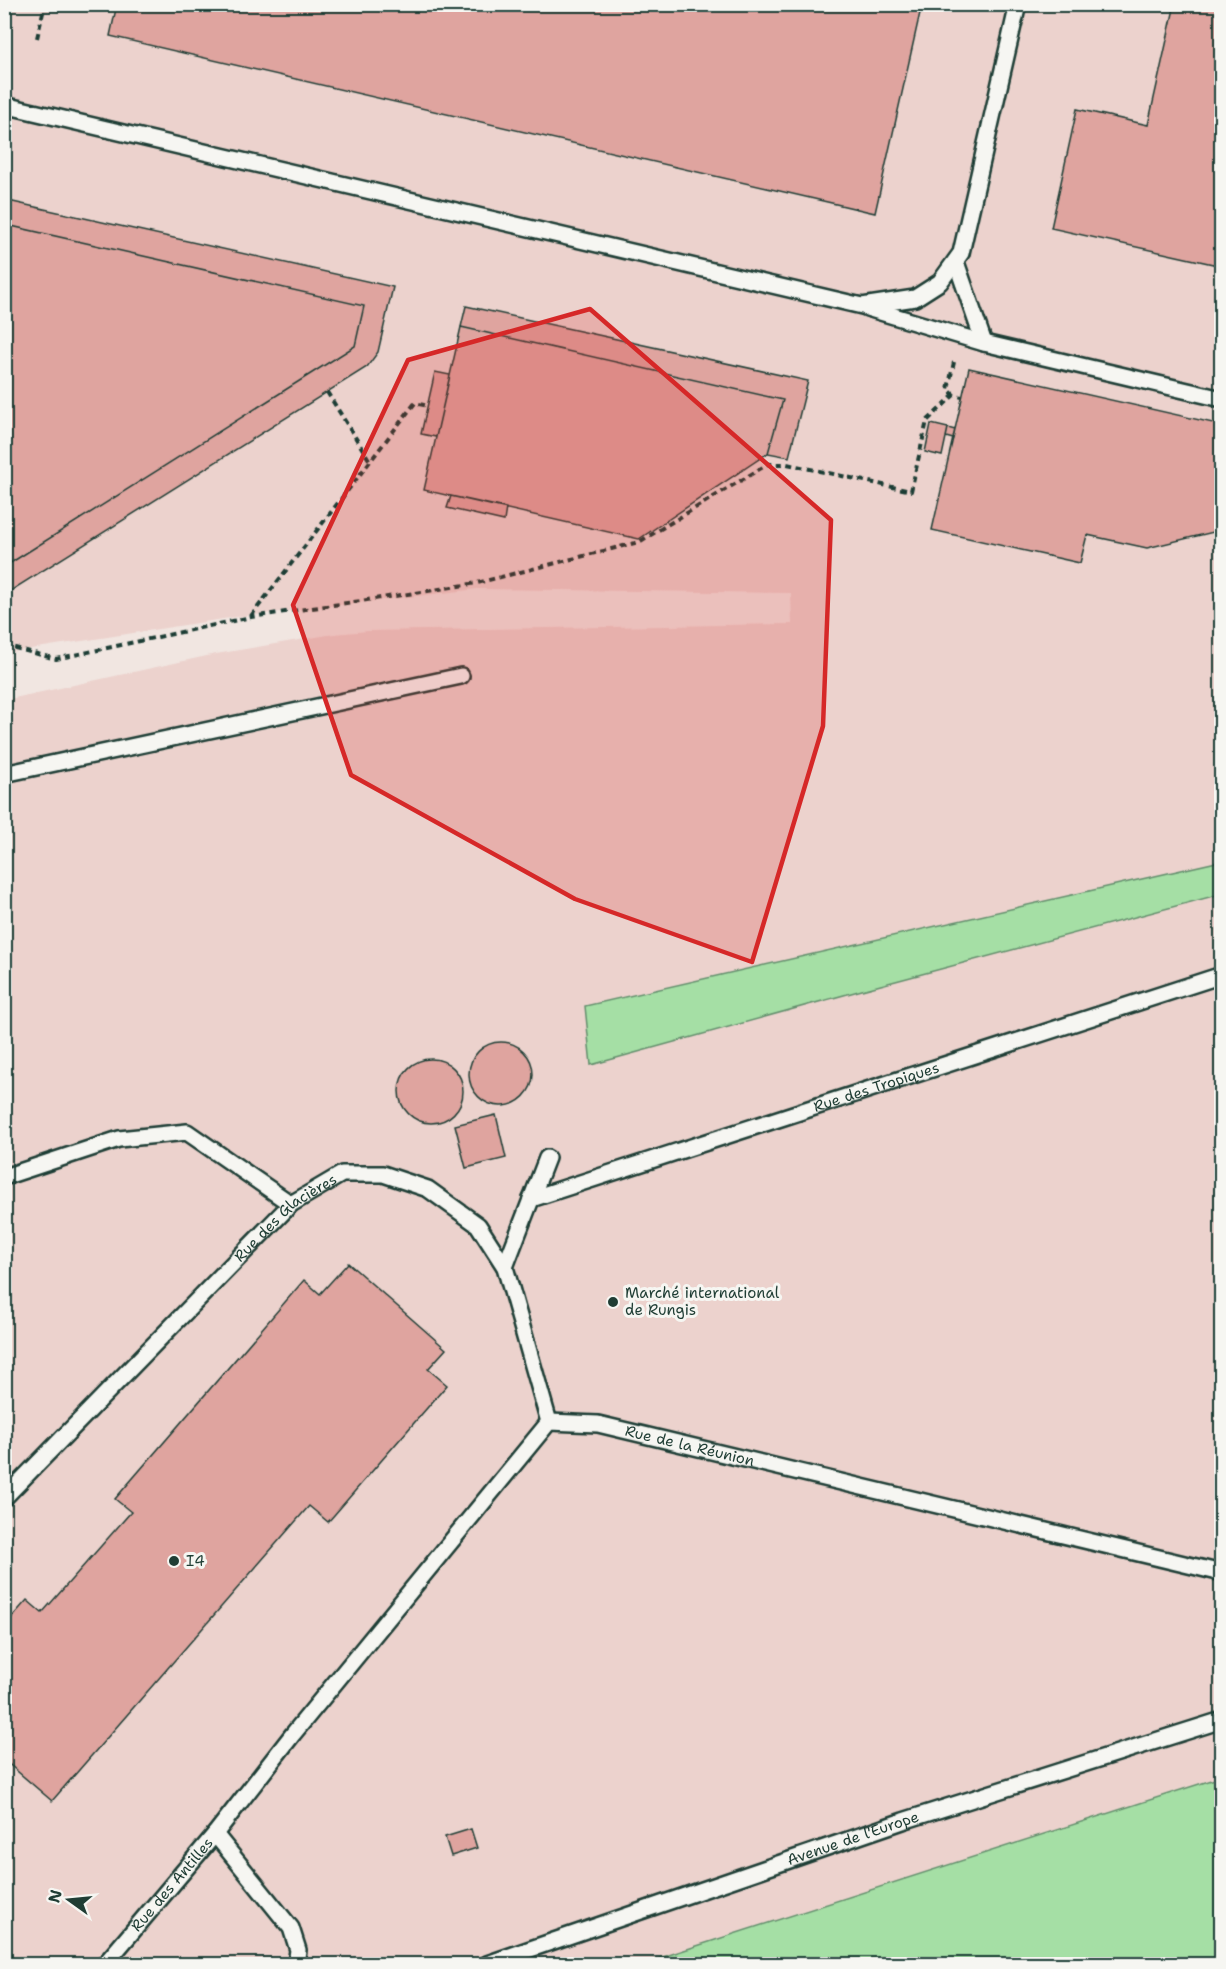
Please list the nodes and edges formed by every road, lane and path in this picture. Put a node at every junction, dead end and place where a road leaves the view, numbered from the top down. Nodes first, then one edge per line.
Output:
1 (45, 4) edge
2 (1018, 4) edge
3 (37, 38) dead end
4 (4, 105) edge
5 (956, 262) junction
6 (862, 306) junction
7 (984, 343) junction
8 (954, 362) dead end
9 (327, 392) dead end
10 (954, 395) junction
11 (962, 397) dead end
12 (1221, 399) edge
13 (428, 406) dead end
14 (370, 461) junction
15 (251, 617) junction
16 (4, 647) edge
17 (461, 676) dead end
18 (4, 774) edge
19 (1221, 975) edge
20 (547, 1158) dead end
21 (4, 1177) edge
22 (531, 1199) junction
23 (291, 1204) junction
24 (505, 1267) junction
25 (549, 1422) junction
26 (4, 1497) edge
27 (1221, 1573) edge
28 (1221, 1720) edge
29 (215, 1834) junction
30 (105, 1965) edge
31 (296, 1965) edge
32 (487, 1965) edge

1 - 3 path
2 - 5 lane
4 - 6 lane
5 - 6 lane
5 - 7 lane
6 - 7 lane
7 - 12 lane
8 - 10 path
9 - 14 path
10 - 11 path
10 - 15 path
13 - 14 path
14 - 15 path
15 - 16 path
17 - 18 lane
19 - 22 lane, Rue des Tropiques
20 - 22 lane
21 - 23 lane
22 - 24 lane
23 - 24 lane, Rue des Glacières
23 - 26 lane, Rue des Glacières
24 - 25 lane, Rue des Glacières
25 - 27 lane, Rue de la Réunion
25 - 29 lane, Rue des Antilles
28 - 32 lane, Avenue de l'Europe
29 - 30 lane, Rue des Antilles
29 - 31 lane

